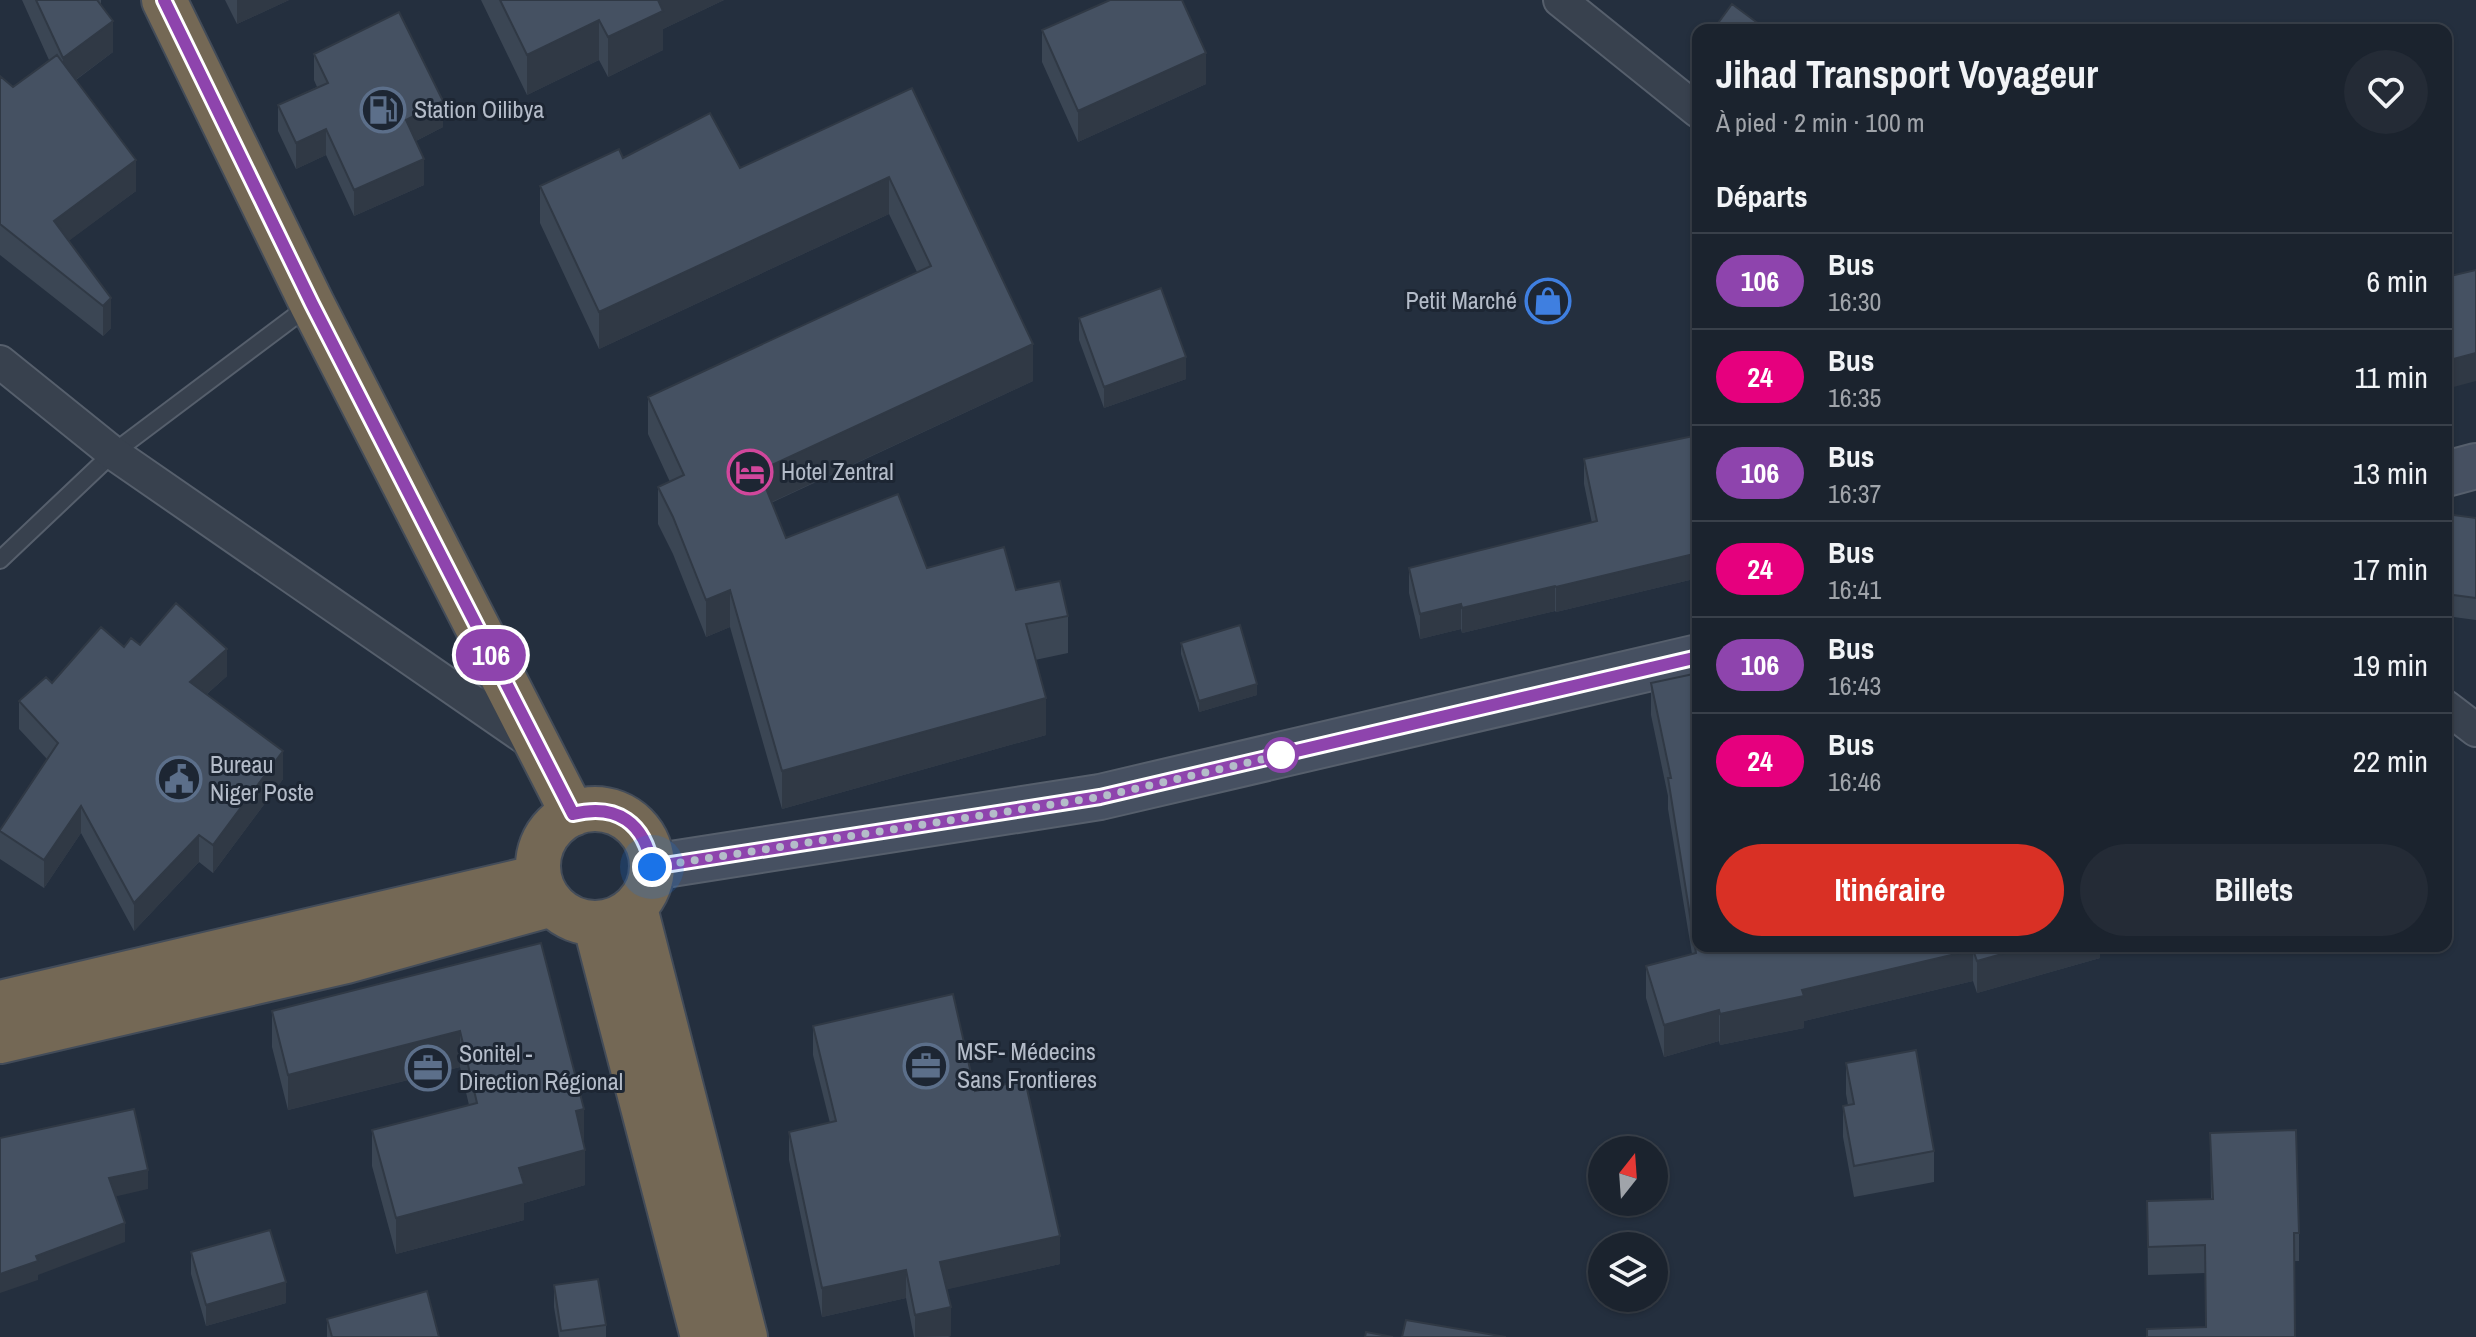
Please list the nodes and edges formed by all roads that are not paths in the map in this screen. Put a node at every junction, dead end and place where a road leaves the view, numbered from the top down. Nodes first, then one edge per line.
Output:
1 (164, 0) edge
2 (1560, 0) edge
3 (1692, 106) edge
4 (312, 304) junction
5 (0, 362) edge
6 (113, 453) junction
7 (2476, 466) edge
8 (2452, 472) edge
9 (0, 560) edge
10 (1692, 658) edge
11 (2452, 712) edge
12 (2476, 730) edge
13 (537, 746) junction
14 (573, 814) junction
15 (652, 867) junction
16 (546, 891) junction
17 (635, 908) junction
18 (595, 923) junction
19 (0, 1003) edge
20 (0, 1041) edge
21 (703, 1337) edge
22 (745, 1337) edge

1 - 4 highway
2 - 3 street
4 - 6 lane
4 - 13 highway
5 - 6 street
6 - 9 lane
6 - 13 street
7 - 8 street
10 - 15 street
11 - 12 street
13 - 14 highway
14 - 15 highway
14 - 16 highway
15 - 17 highway
16 - 18 highway
16 - 19 highway
16 - 20 highway
17 - 18 highway
17 - 22 highway
18 - 21 highway

